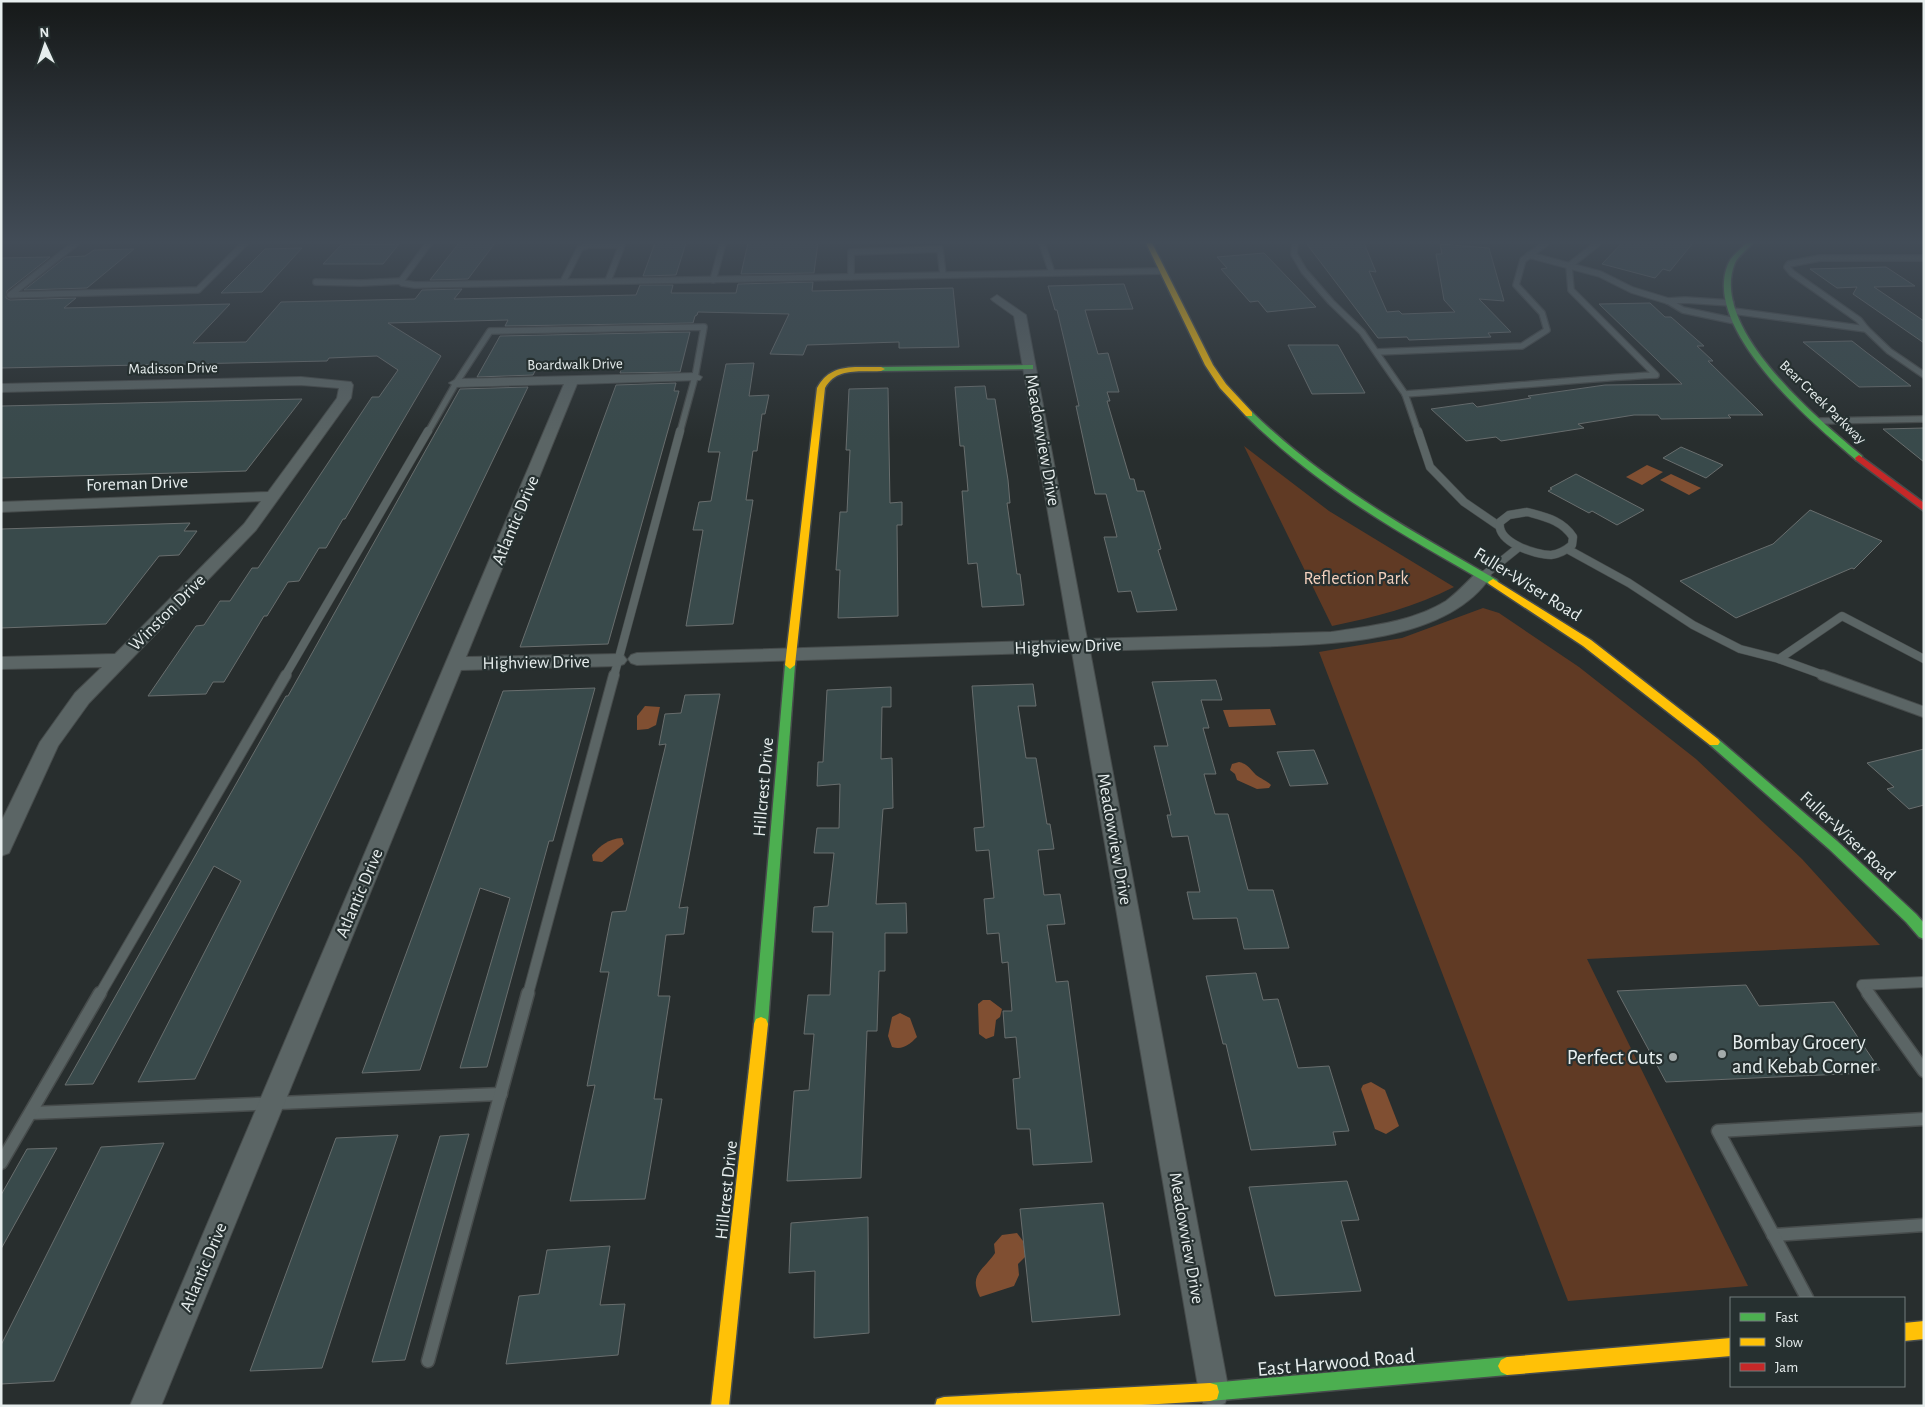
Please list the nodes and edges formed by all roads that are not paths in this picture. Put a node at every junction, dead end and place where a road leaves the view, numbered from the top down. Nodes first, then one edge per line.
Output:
1 (1012, 309) edge
2 (1180, 309) edge
3 (1338, 309) edge
4 (1538, 309) edge
5 (1590, 309) edge
6 (1681, 309) edge
7 (1720, 309) edge
8 (1732, 309) edge
9 (1843, 309) edge
10 (1733, 312) junction
11 (1866, 329) junction
12 (1377, 352) junction
13 (1030, 367) junction
14 (1924, 375) edge
15 (695, 377) junction
16 (572, 381) junction
17 (456, 383) junction
18 (346, 385) joint
19 (1, 388) edge
20 (1406, 394) junction
21 (1924, 419) edge
22 (1818, 421) junction
23 (274, 496) junction
24 (1, 508) edge
25 (1924, 508) edge
26 (1499, 526) junction
27 (1519, 547) junction
28 (1569, 550) junction
29 (1483, 576) junction
30 (1080, 645) junction
31 (791, 654) junction
32 (637, 659) dead end
33 (1779, 659) junction
34 (1924, 659) edge
35 (120, 660) junction
36 (618, 660) junction
37 (1, 663) edge
38 (454, 664) junction
39 (1924, 712) edge
40 (1, 847) edge
41 (1924, 933) edge
42 (1924, 982) edge
43 (1924, 1071) edge
44 (501, 1094) junction
45 (271, 1103) junction
46 (31, 1113) junction
47 (1924, 1119) edge
48 (1, 1163) edge
49 (1924, 1225) edge
50 (1773, 1235) junction
51 (1806, 1297) edge
52 (1924, 1330) edge
53 (1905, 1332) edge
54 (1730, 1347) edge
55 (428, 1361) dead end
56 (1214, 1392) junction
57 (145, 1406) edge
58 (720, 1406) edge
59 (944, 1406) edge

1 - 13 street, Meadowview Drive
2 - 29 street, Fuller-Wiser Road
3 - 12 lane
4 - 12 lane
5 - 20 lane
6 - 10 lane
7 - 10 lane
8 - 10 street, Bear Creek Parkway
9 - 11 lane
10 - 11 lane
10 - 22 street, Bear Creek Parkway
11 - 14 lane
12 - 20 lane
13 - 30 street, Meadowview Drive
13 - 31 street, Hillcrest Drive
15 - 16 street, Boardwalk Drive
15 - 17 lane
15 - 36 lane
16 - 17 street, Boardwalk Drive
16 - 38 street, Atlantic Drive
17 - 46 lane
18 - 19 street, Madisson Drive
18 - 23 street, Winston Drive
20 - 26 lane
21 - 22 lane
22 - 25 street, Bear Creek Parkway
23 - 24 street, Foreman Drive
23 - 35 street, Winston Drive
26 - 27 lane
26 - 28 lane
27 - 28 lane
27 - 29 lane
28 - 33 lane
29 - 30 street, Highview Drive
29 - 41 street, Fuller-Wiser Road
30 - 31 street, Highview Drive
30 - 56 street, Meadowview Drive
31 - 32 street, Highview Drive
31 - 58 street, Hillcrest Drive
33 - 34 lane
33 - 39 lane
35 - 37 street
35 - 40 street, Winston Drive
36 - 38 street, Highview Drive
36 - 44 lane
38 - 45 street, Atlantic Drive
42 - 43 lane
44 - 45 lane
44 - 55 lane
45 - 46 lane
45 - 57 street, Atlantic Drive
46 - 48 lane
47 - 50 lane
49 - 50 lane
50 - 51 lane
52 - 53 street
54 - 56 street, East Harwood Road
56 - 59 street, East Harwood Road

